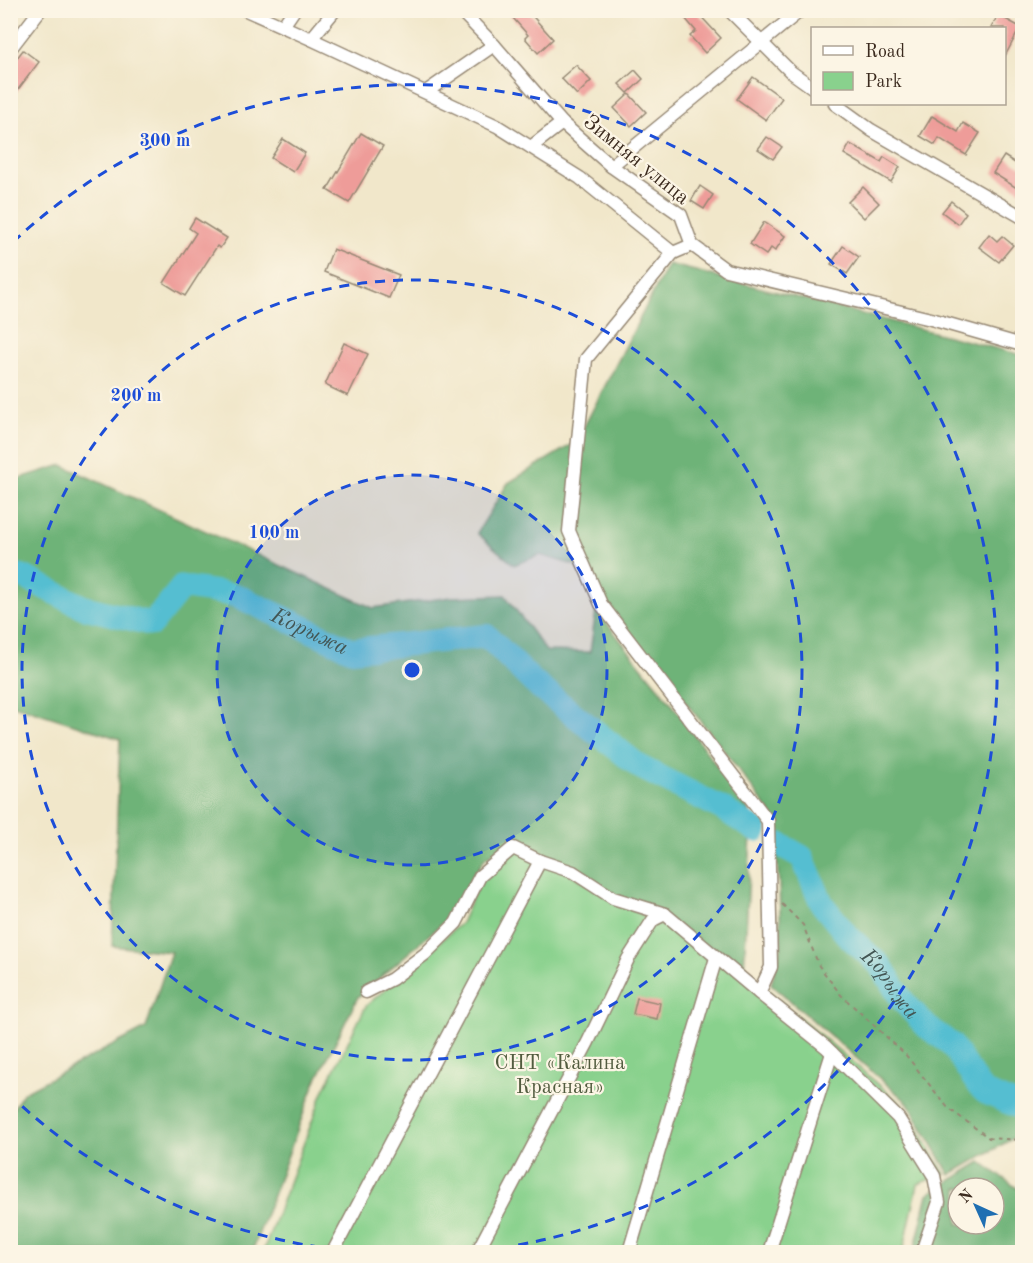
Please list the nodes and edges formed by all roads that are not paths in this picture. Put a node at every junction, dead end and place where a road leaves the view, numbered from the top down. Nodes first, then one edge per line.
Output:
1 (40, 10) edge
2 (246, 10) edge
3 (294, 10) edge
4 (335, 10) edge
5 (460, 10) edge
6 (729, 10) edge
7 (801, 10) edge
8 (283, 26) junction
9 (311, 39) junction
10 (761, 44) junction
11 (495, 45) junction
12 (10, 49) edge
13 (811, 86) edge
14 (426, 92) junction
15 (836, 105) edge
16 (562, 123) junction
17 (531, 147) junction
18 (611, 166) junction
19 (1023, 217) edge
20 (692, 245) junction
21 (673, 253) junction
22 (1023, 345) edge
23 (540, 861) junction
24 (665, 914) junction
25 (716, 958) junction
26 (366, 992) dead end
27 (759, 993) junction
28 (832, 1053) junction
29 (333, 1252) edge
30 (477, 1252) edge
31 (629, 1252) edge
32 (769, 1252) edge
33 (922, 1252) edge

1 - 12 street
2 - 8 street
3 - 8 street
4 - 9 street
5 - 11 street, Зимняя улица
6 - 10 street
7 - 10 street
8 - 9 street
9 - 14 street
10 - 13 street
10 - 18 street
11 - 14 street
11 - 16 street, Зимняя улица
14 - 17 street
15 - 19 street
16 - 17 street
16 - 18 street, Зимняя улица
17 - 21 street
18 - 20 street, Зимняя улица
20 - 21 street
20 - 22 street
21 - 27 street
23 - 24 street
23 - 26 street
23 - 29 street
24 - 25 street
24 - 30 street
25 - 27 street
25 - 31 street
27 - 28 street
28 - 32 street
28 - 33 street

